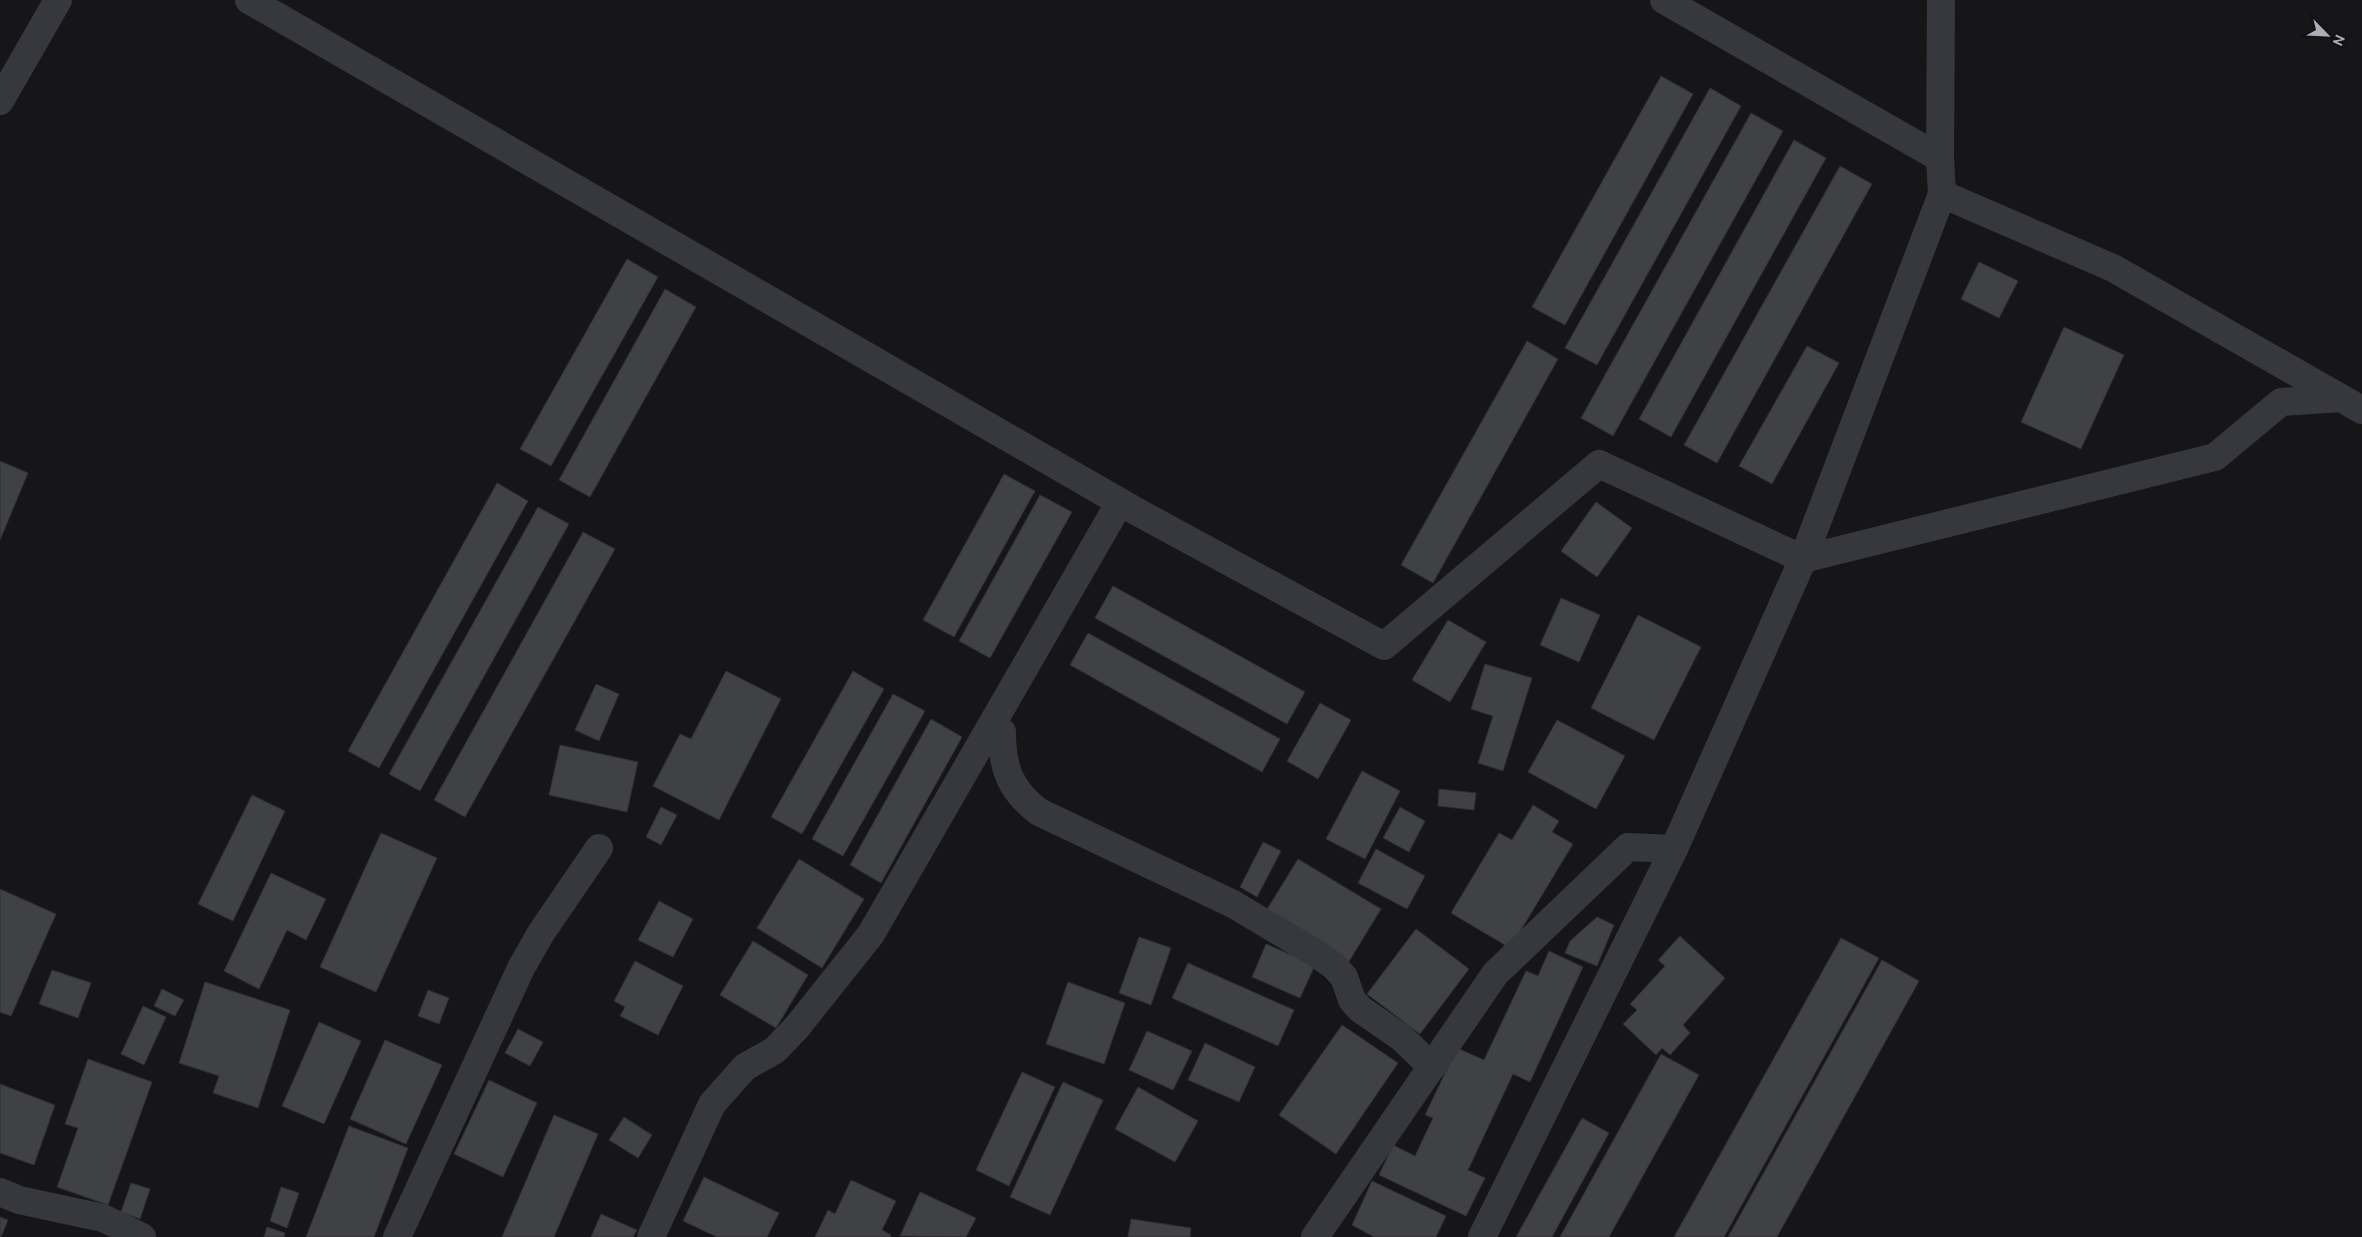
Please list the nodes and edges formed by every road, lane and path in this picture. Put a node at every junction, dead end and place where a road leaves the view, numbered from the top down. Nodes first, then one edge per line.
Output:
1 (58, 0) edge
2 (249, 0) edge
3 (1664, 0) edge
4 (1941, 0) edge
5 (0, 101) edge
6 (1940, 158) junction
7 (1942, 194) junction
8 (2351, 404) edge
9 (1120, 502) junction
10 (1803, 559) junction
11 (992, 725) junction
12 (599, 848) dead end
13 (1674, 849) junction
14 (1432, 1067) junction
15 (0, 1192) edge
16 (142, 1237) edge
17 (396, 1237) edge
18 (651, 1237) edge
19 (1315, 1237) edge
20 (1482, 1237) edge

1 - 5 street
2 - 9 street
3 - 6 street
4 - 6 street
6 - 7 street
7 - 8 street
7 - 10 street
8 - 10 street
9 - 10 street
9 - 11 street
10 - 13 street
11 - 14 street
11 - 18 street
12 - 17 street
13 - 14 street
13 - 20 street
14 - 19 street
15 - 16 street

